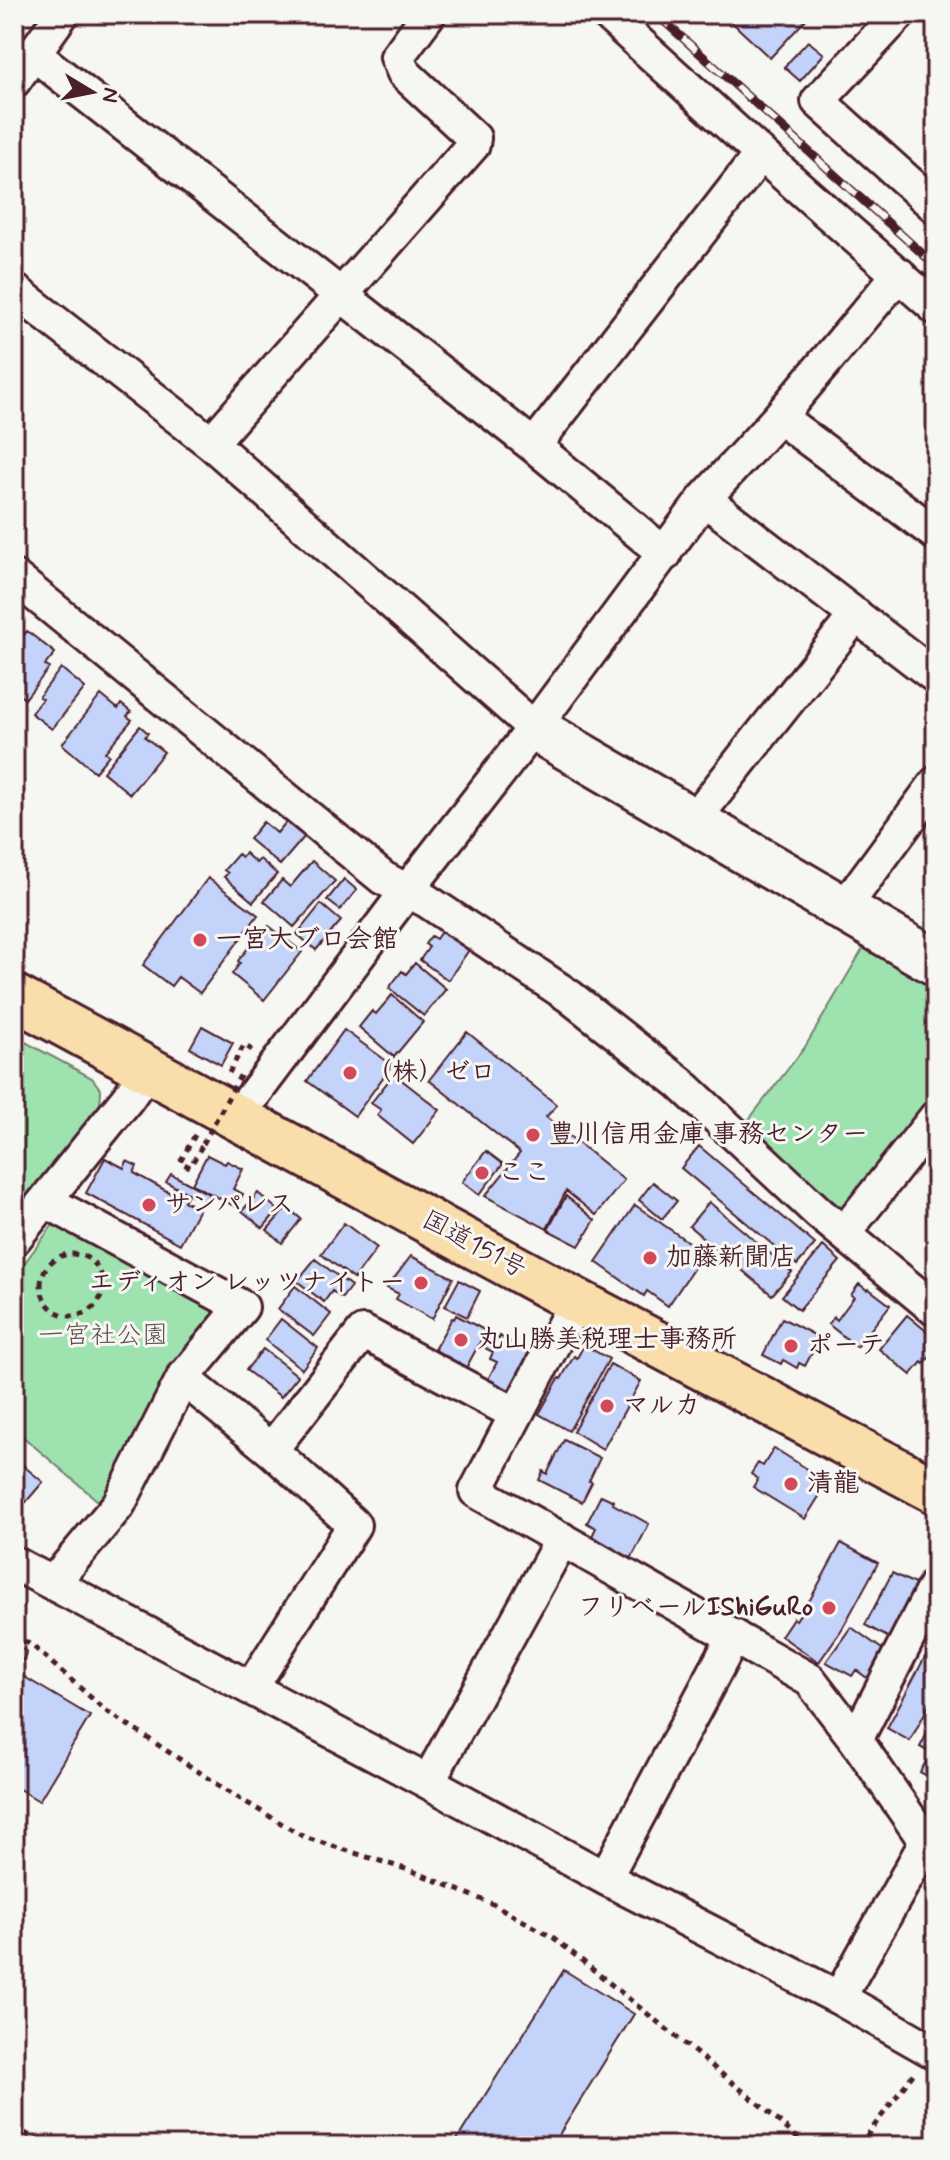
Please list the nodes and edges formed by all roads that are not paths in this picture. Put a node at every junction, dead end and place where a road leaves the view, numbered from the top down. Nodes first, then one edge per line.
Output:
1 (62, 14) edge
2 (429, 14) edge
3 (607, 14) edge
4 (899, 14) edge
5 (34, 54) junction
6 (14, 81) edge
7 (761, 154) junction
8 (936, 207) edge
9 (899, 274) junction
10 (14, 290) edge
11 (342, 296) junction
12 (936, 308) edge
13 (779, 417) junction
14 (211, 443) junction
15 (534, 446) junction
16 (704, 499) junction
17 (936, 534) edge
18 (665, 554) junction
19 (14, 577) edge
20 (856, 615) junction
21 (936, 677) edge
22 (534, 728) junction
23 (936, 783) edge
24 (693, 821) junction
25 (407, 891) junction
26 (843, 909) junction
27 (936, 963) edge
28 (14, 997) edge
29 (148, 1069) junction
30 (936, 1117) edge
31 (218, 1122) junction
32 (46, 1201) junction
33 (844, 1233) junction
34 (14, 1239) edge
35 (576, 1301) junction
36 (936, 1310) edge
37 (183, 1378) junction
38 (516, 1414) junction
39 (271, 1450) junction
40 (936, 1491) edge
41 (562, 1539) junction
42 (14, 1563) edge
43 (53, 1583) junction
44 (936, 1583) edge
45 (734, 1636) junction
46 (251, 1688) junction
47 (856, 1740) junction
48 (428, 1782) junction
49 (931, 1844) edge
50 (605, 1878) junction
51 (839, 1998) junction
52 (934, 2052) edge

1 - 5 street
2 - 11 street
3 - 7 street
4 - 8 street
5 - 6 street
5 - 11 street
7 - 9 street
7 - 15 street
9 - 12 street
9 - 13 street
10 - 14 street
11 - 14 street
11 - 15 street
13 - 16 street
13 - 17 street
14 - 22 street
15 - 18 street
16 - 18 street
16 - 20 street
18 - 22 street
19 - 25 street
20 - 21 street
20 - 24 street
22 - 24 street
22 - 25 street
23 - 26 street
24 - 26 street
25 - 31 street
25 - 33 street
26 - 27 street
28 - 29 highway, 国道151号
29 - 31 highway, 国道151号
29 - 32 street
30 - 33 street
31 - 35 highway, 国道151号
32 - 34 street
32 - 37 street
33 - 36 street
35 - 38 street
35 - 40 highway, 国道151号
37 - 39 street
37 - 43 street
38 - 39 street
38 - 41 street
39 - 46 street
41 - 45 street
41 - 48 street
42 - 43 street
43 - 46 street
44 - 47 street
45 - 47 street
45 - 50 street
46 - 48 street
47 - 49 street
48 - 50 street
49 - 51 street
50 - 51 street
51 - 52 street

